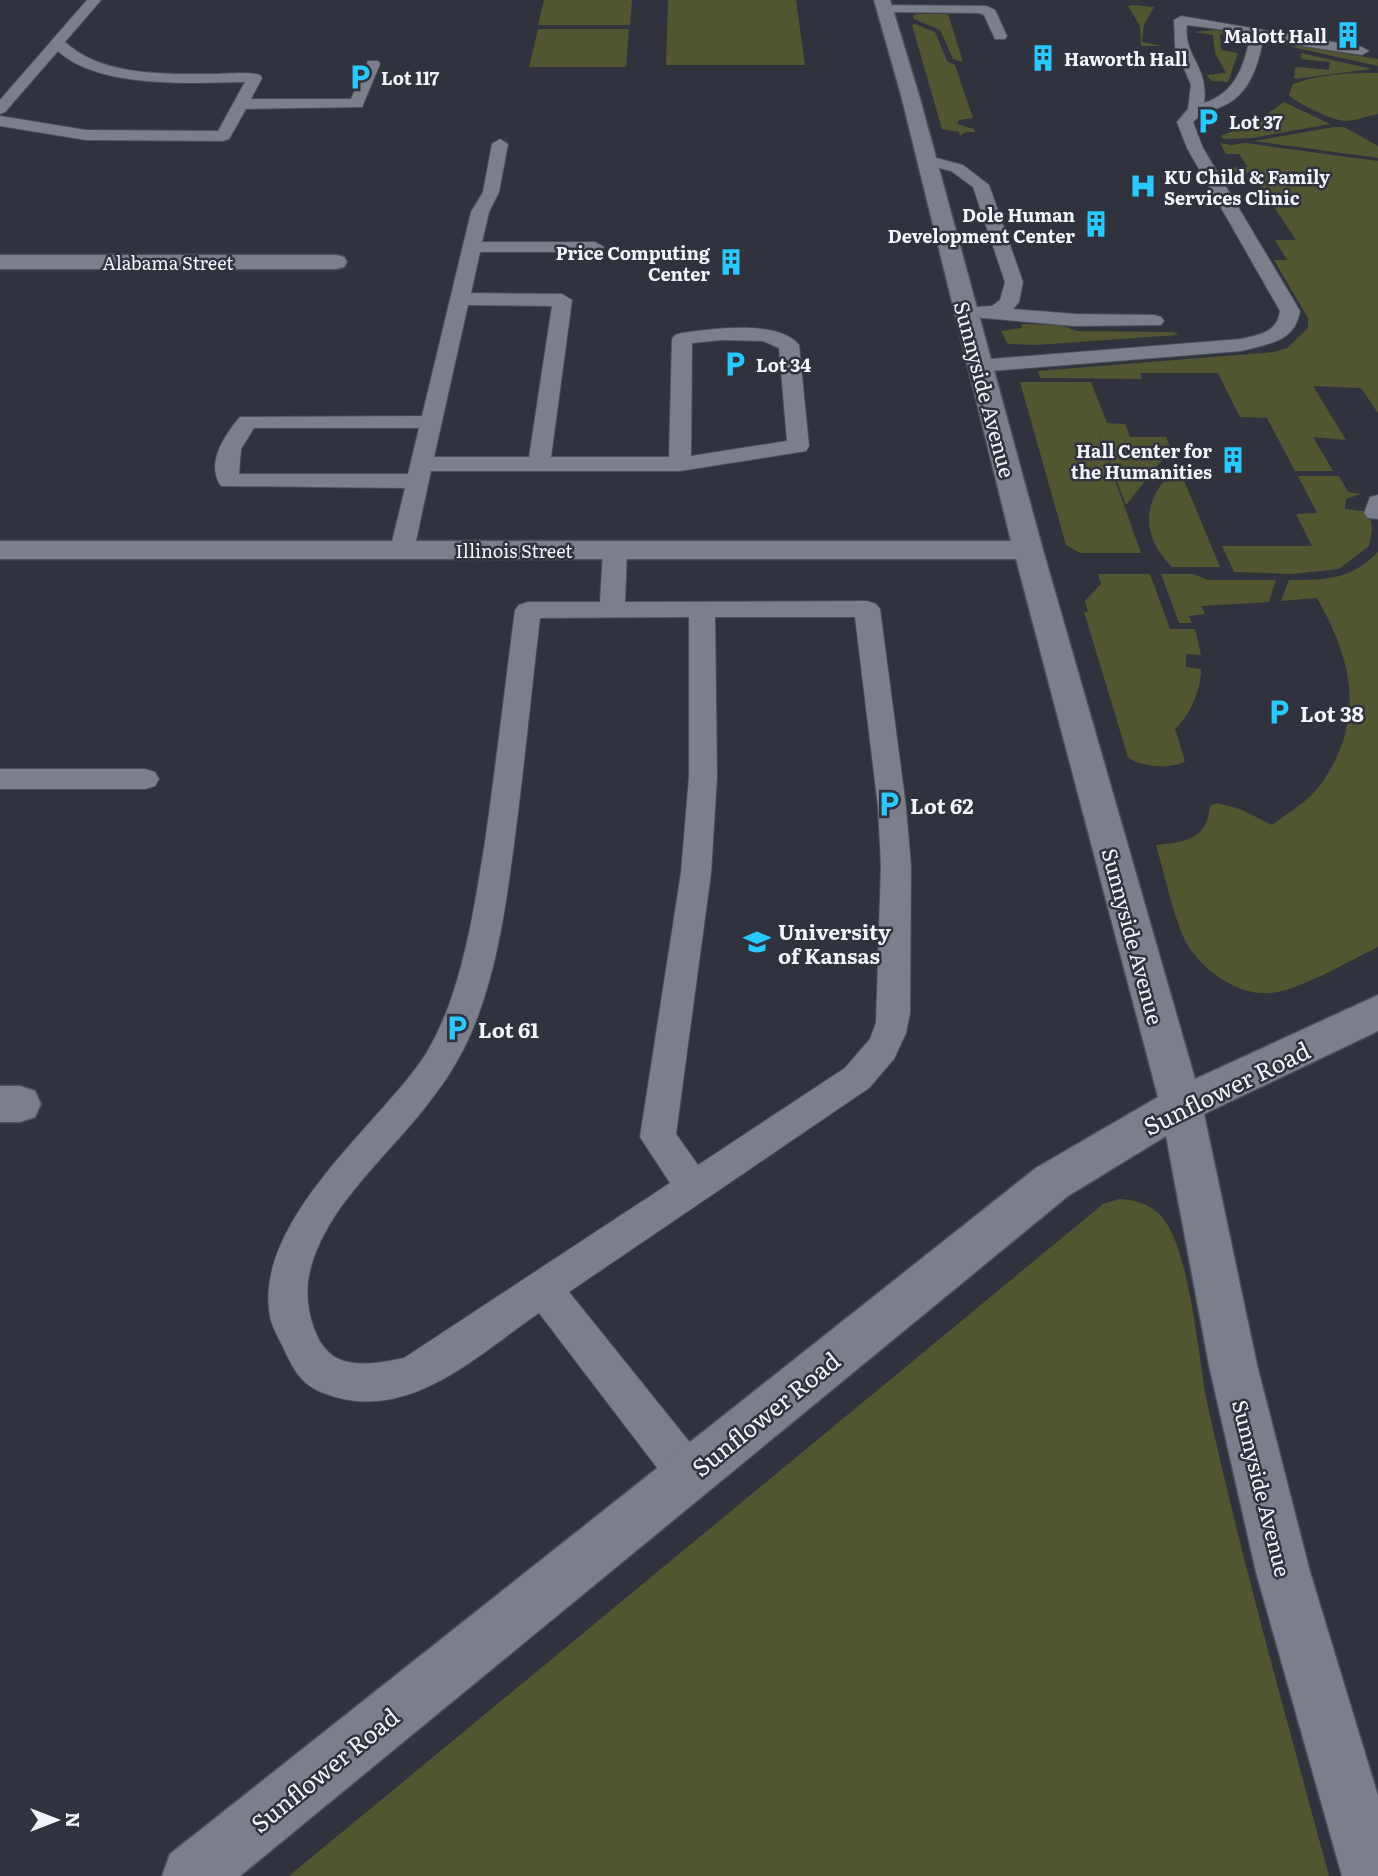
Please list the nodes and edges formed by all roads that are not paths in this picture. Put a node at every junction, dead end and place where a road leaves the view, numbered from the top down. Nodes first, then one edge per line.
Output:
1 (94, 0) edge
2 (999, 1) edge
3 (883, 5) edge
4 (970, 9) junction
5 (1257, 35) junction
6 (1000, 36) dead end
7 (57, 42) junction
8 (1362, 51) dead end
9 (373, 64) dead end
10 (241, 104) junction
11 (0, 109) edge
12 (1196, 109) junction
13 (0, 121) edge
14 (500, 144) dead end
15 (925, 160) junction
16 (472, 247) junction
17 (595, 247) dead end
18 (0, 262) edge
19 (336, 262) dead end
20 (460, 299) junction
21 (965, 312) junction
22 (997, 312) junction
23 (1154, 321) dead end
24 (979, 366) junction
25 (432, 422) junction
26 (539, 464) junction
27 (680, 464) junction
28 (420, 473) junction
29 (0, 550) edge
30 (402, 550) junction
31 (615, 550) junction
32 (1028, 550) junction
33 (612, 610) junction
34 (702, 610) junction
35 (0, 779) edge
36 (145, 779) dead end
37 (1378, 1012) edge
38 (1181, 1105) junction
39 (694, 1188) junction
40 (544, 1290) junction
41 (690, 1475) junction
42 (192, 1876) edge
43 (1372, 1876) edge

1 - 7 lane
2 - 4 lane
3 - 4 lane
3 - 15 street, Sunnyside Avenue
4 - 6 lane
5 - 8 lane
5 - 12 lane
5 - 12 lane
7 - 10 lane
7 - 11 lane
9 - 10 lane
10 - 13 lane
12 - 24 lane
14 - 16 lane
15 - 21 street, Sunnyside Avenue
15 - 22 lane
16 - 17 lane
16 - 20 lane
18 - 19 street, Alabama Street
20 - 25 lane
20 - 26 lane
21 - 22 lane
21 - 24 street, Sunnyside Avenue
22 - 23 lane
24 - 32 street, Sunnyside Avenue
25 - 28 lane
25 - 28 lane
26 - 27 lane
26 - 28 lane
27 - 27 lane
28 - 30 lane
29 - 30 street, Illinois Street
30 - 31 street, Illinois Street
31 - 32 street, Illinois Street
31 - 33 lane
32 - 38 street, Sunnyside Avenue
33 - 34 lane
33 - 40 lane
34 - 39 lane
34 - 39 lane
35 - 36 lane
37 - 38 street, Sunflower Road
38 - 41 street, Sunflower Road
38 - 43 street, Sunnyside Avenue
39 - 40 lane
40 - 41 lane
41 - 42 street, Sunflower Road

